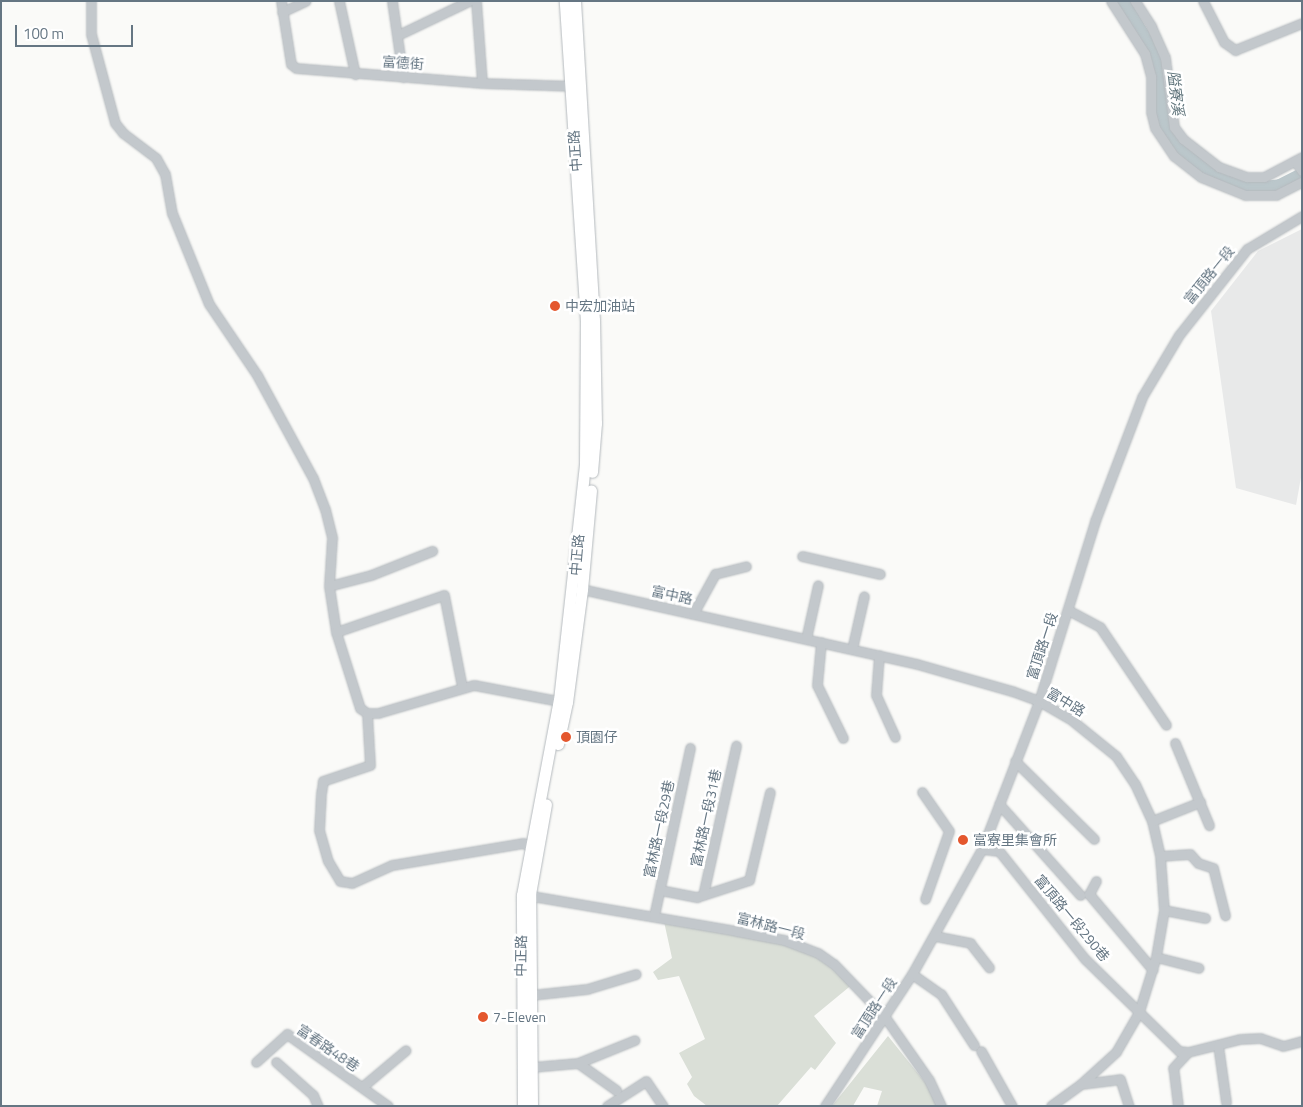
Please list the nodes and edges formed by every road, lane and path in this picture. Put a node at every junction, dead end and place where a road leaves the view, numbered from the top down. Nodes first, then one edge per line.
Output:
1 (91, 1) edge
2 (281, 1) edge
3 (306, 1) edge
4 (340, 1) edge
5 (392, 1) edge
6 (469, 1) edge
7 (476, 1) edge
8 (565, 1) edge
9 (576, 1) edge
10 (1111, 1) edge
11 (1135, 1) edge
12 (1203, 1) edge
13 (282, 12) junction
14 (1302, 23) edge
15 (398, 35) junction
16 (355, 74) junction
17 (403, 76) junction
18 (482, 82) junction
19 (575, 86) junction
20 (1299, 163) edge
21 (1302, 182) edge
22 (1302, 216) edge
23 (432, 551) dead end
24 (802, 556) dead end
25 (746, 566) dead end
26 (880, 574) dead end
27 (818, 585) dead end
28 (329, 586) junction
29 (578, 588) junction
30 (864, 596) dead end
31 (1068, 610) junction
32 (693, 614) junction
33 (336, 632) junction
34 (806, 639) junction
35 (821, 642) junction
36 (852, 649) junction
37 (879, 655) junction
38 (462, 687) junction
39 (563, 701) junction
40 (1039, 701) junction
41 (367, 713) junction
42 (1166, 725) dead end
43 (895, 737) dead end
44 (843, 738) dead end
45 (1176, 743) dead end
46 (736, 746) dead end
47 (690, 748) dead end
48 (1015, 761) junction
49 (770, 792) dead end
50 (922, 792) dead end
51 (1200, 802) junction
52 (999, 804) junction
53 (1152, 821) junction
54 (1209, 825) dead end
55 (1094, 839) dead end
56 (530, 846) junction
57 (982, 849) junction
58 (1160, 856) junction
59 (1096, 881) dead end
60 (660, 890) junction
61 (526, 895) junction
62 (703, 895) junction
63 (1080, 896) dead end
64 (925, 899) dead end
65 (1164, 910) junction
66 (1225, 915) dead end
67 (654, 916) junction
68 (1205, 918) dead end
69 (935, 936) junction
70 (1156, 957) junction
71 (989, 967) dead end
72 (1199, 968) dead end
73 (1153, 970) junction
74 (636, 974) dead end
75 (912, 974) junction
76 (531, 995) junction
77 (1139, 1012) junction
78 (885, 1017) junction
79 (635, 1040) dead end
80 (1302, 1041) edge
81 (1218, 1045) junction
82 (406, 1050) dead end
83 (1188, 1052) junction
84 (256, 1062) dead end
85 (276, 1062) dead end
86 (578, 1063) junction
87 (532, 1067) junction
88 (1081, 1084) junction
89 (362, 1087) junction
90 (616, 1090) dead end
91 (1226, 1102) dead end
92 (609, 1105) edge
93 (318, 1106) edge
94 (388, 1106) edge
95 (523, 1106) edge
96 (532, 1106) edge
97 (663, 1106) edge
98 (825, 1106) edge
99 (941, 1106) edge
100 (1012, 1106) edge
101 (1050, 1106) edge
102 (1129, 1106) edge
103 (1178, 1106) edge

1 - 28 street
2 - 13 street, 富德街
3 - 13 street
4 - 16 street
5 - 15 street
6 - 15 street
7 - 18 street
8 - 19 main road, 中正路
9 - 19 main road, 中正路
10 - 21 street
11 - 20 street
12 - 14 street
13 - 16 street, 富德街
15 - 17 street
16 - 17 street, 富德街
17 - 18 street, 富德街
18 - 19 street, 富德街
19 - 29 main road, 中正路
22 - 31 street, 富頂路一段
23 - 28 street
24 - 26 street
25 - 32 street
27 - 34 street
28 - 33 street
29 - 32 street, 富中路
29 - 39 main road, 中正路
30 - 36 street
31 - 40 street, 富頂路一段
31 - 42 street
32 - 34 street, 富中路
33 - 38 street
33 - 41 street
34 - 35 street, 富中路
35 - 36 street, 富中路
35 - 44 street
36 - 37 street, 富中路
37 - 40 street, 富中路
37 - 43 street
38 - 39 street
38 - 41 street
39 - 56 main road, 中正路
39 - 61 main road, 中正路
40 - 48 street, 富頂路一段
40 - 53 street, 富中路
41 - 56 street
45 - 51 street
46 - 62 street, 富林路一段31巷
47 - 60 street, 富林路一段29巷
48 - 52 street, 富頂路一段
48 - 55 street
49 - 62 street
50 - 64 street
51 - 53 street
51 - 54 street
52 - 57 street, 富頂路一段
52 - 63 street
53 - 58 street, 富中路
56 - 61 main road, 中正路
57 - 69 street, 富頂路一段
57 - 77 street, 富頂路一段290巷
58 - 65 street, 富中路
58 - 66 street
59 - 73 street
60 - 62 street
60 - 67 street, 富林路一段29巷
61 - 67 street, 富林路一段
61 - 76 main road, 中正路
61 - 95 main road, 中正路
65 - 68 street
65 - 70 street, 富中路
67 - 78 street, 富林路一段
69 - 71 street
69 - 75 street, 富頂路一段
70 - 72 street
70 - 73 street, 富中路
73 - 77 street, 富中路
74 - 76 street
75 - 78 street, 富頂路一段
75 - 100 street
76 - 87 main road, 中正路
77 - 83 street, 富頂路一段290巷
77 - 88 street, 富中路
78 - 98 street, 富頂路一段
78 - 99 street, 富林路一段
79 - 86 street
80 - 81 street
81 - 83 street
81 - 91 street
82 - 89 street
83 - 103 street
84 - 89 street, 富春路48巷
85 - 93 street
86 - 87 street
86 - 90 street
87 - 96 main road, 中正路
88 - 101 street, 富中路
88 - 102 street
89 - 94 street, 富春路48巷
92 - 97 street

